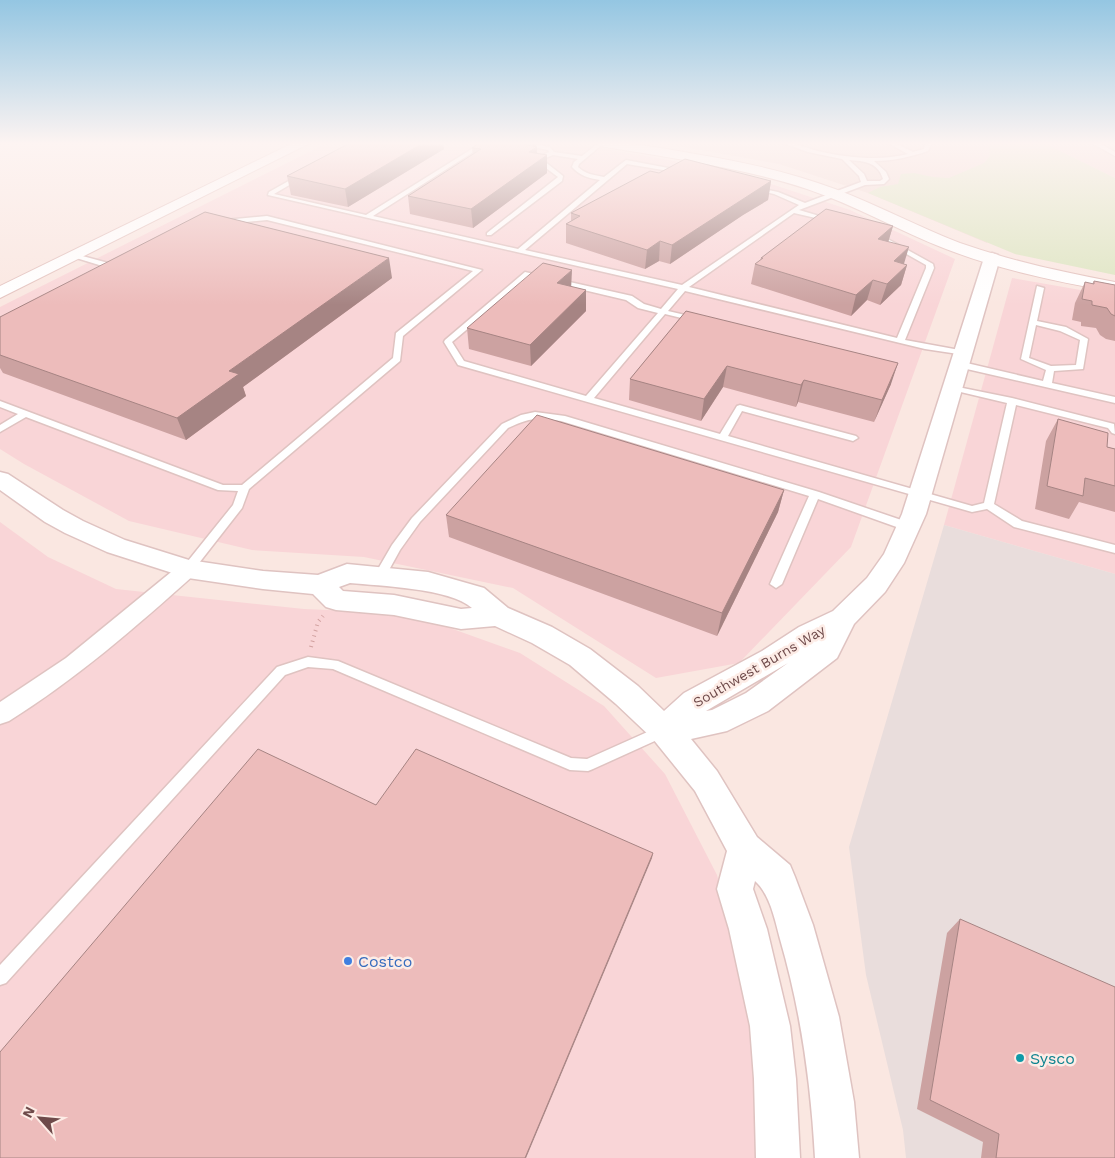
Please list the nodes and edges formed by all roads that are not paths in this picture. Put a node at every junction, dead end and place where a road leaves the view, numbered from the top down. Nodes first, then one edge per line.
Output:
1 (196, 196) edge
2 (276, 196) edge
3 (401, 196) edge
4 (539, 196) edge
5 (585, 196) edge
6 (783, 196) edge
7 (834, 196) edge
8 (839, 196) edge
9 (805, 205) junction
10 (794, 211) junction
11 (367, 217) junction
12 (840, 223) edge
13 (213, 224) edge
14 (867, 230) edge
15 (489, 234) dead end
16 (520, 251) junction
17 (75, 256) junction
18 (992, 258) junction
19 (118, 261) edge
20 (109, 266) junction
21 (101, 270) edge
22 (1115, 287) edge
23 (683, 288) junction
24 (1040, 288) dead end
25 (0, 293) edge
26 (663, 312) junction
27 (701, 321) edge
28 (1033, 322) junction
29 (900, 341) junction
30 (960, 358) junction
31 (1050, 369) junction
32 (1047, 385) junction
33 (951, 387) junction
34 (588, 399) junction
35 (1115, 400) edge
36 (1012, 401) junction
37 (0, 404) edge
38 (26, 414) junction
39 (0, 429) edge
40 (1115, 430) edge
41 (722, 438) junction
42 (853, 438) dead end
43 (0, 479) edge
44 (244, 488) junction
45 (815, 494) junction
46 (919, 494) junction
47 (989, 505) junction
48 (909, 527) junction
49 (1115, 549) edge
50 (188, 569) junction
51 (380, 576) junction
52 (776, 584) dead end
53 (320, 585) junction
54 (498, 615) junction
55 (0, 714) edge
56 (664, 730) junction
57 (745, 849) junction
58 (0, 977) edge
59 (778, 1158) edge
60 (838, 1158) edge

1 - 17 main road
2 - 11 lane
3 - 11 lane
4 - 15 lane
5 - 16 lane
6 - 9 lane
7 - 9 lane
8 - 18 main road
9 - 10 lane
10 - 12 lane
10 - 23 lane
11 - 16 lane
13 - 44 lane
14 - 29 lane
16 - 23 lane
17 - 20 lane
17 - 25 main road
18 - 22 main road
18 - 30 street, Southwest Burns Way
19 - 20 lane
20 - 21 lane
23 - 26 lane
23 - 29 lane
24 - 28 lane
26 - 27 lane
26 - 34 lane
26 - 34 lane
28 - 31 lane
28 - 31 lane
29 - 30 lane
30 - 32 lane
30 - 33 street, Southwest Burns Way
31 - 32 lane
32 - 35 lane
33 - 36 lane
33 - 46 street, Southwest Burns Way
34 - 41 lane
36 - 40 lane
36 - 47 lane
37 - 38 lane
38 - 39 lane
38 - 44 lane
41 - 42 lane
41 - 46 lane
43 - 50 street
44 - 50 lane
45 - 48 lane
45 - 51 lane
45 - 52 lane
46 - 47 lane
46 - 48 street, Southwest Burns Way
47 - 49 lane
48 - 56 street, Southwest Burns Way
50 - 53 street
50 - 55 street
51 - 53 street
51 - 54 street
53 - 54 street
54 - 56 street
56 - 57 street
56 - 58 lane
57 - 59 street
57 - 60 street

